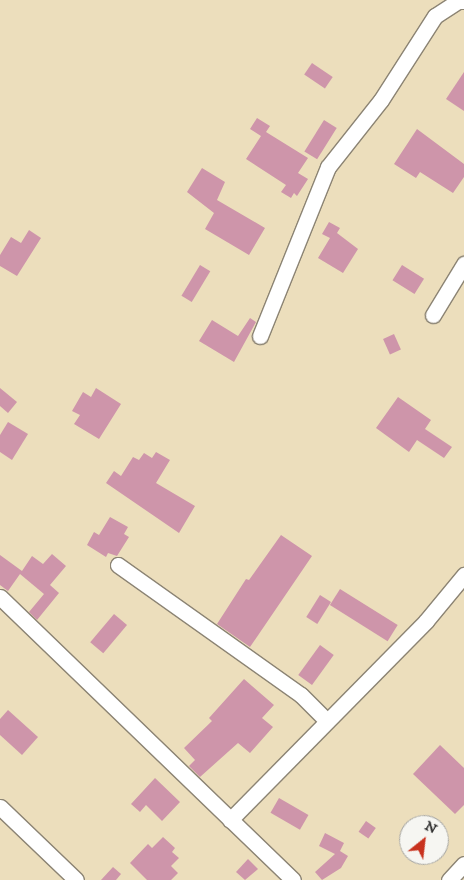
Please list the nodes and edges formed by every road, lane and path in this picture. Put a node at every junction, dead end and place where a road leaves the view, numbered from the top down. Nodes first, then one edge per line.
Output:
1 (464, 2) edge
2 (464, 264) edge
3 (433, 315) dead end
4 (260, 336) dead end
5 (118, 564) dead end
6 (464, 575) edge
7 (0, 597) edge
8 (326, 720) junction
9 (0, 807) edge
10 (230, 820) junction
11 (464, 864) edge
12 (76, 880) edge
13 (293, 880) edge
14 (448, 880) edge

1 - 4 street
2 - 3 street
5 - 8 street
6 - 8 street
7 - 10 street
8 - 10 street
9 - 12 street
10 - 13 street
11 - 14 street

